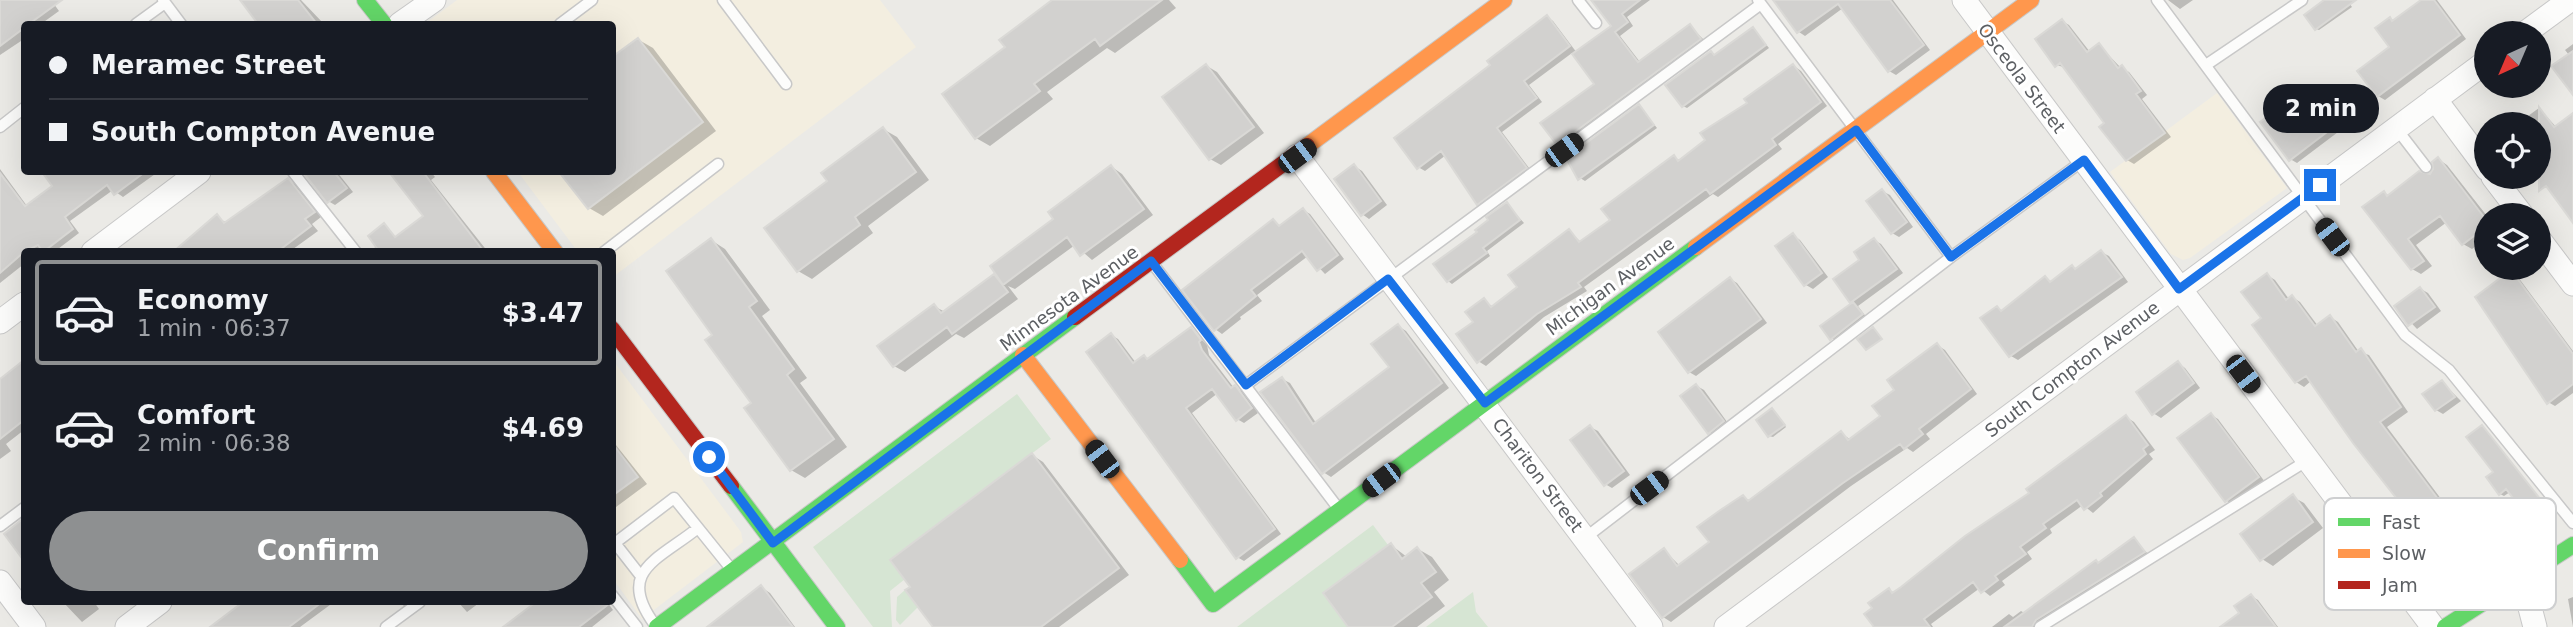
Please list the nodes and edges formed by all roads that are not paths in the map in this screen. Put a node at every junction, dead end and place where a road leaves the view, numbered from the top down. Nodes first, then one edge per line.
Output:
1 (365, 0) edge
2 (433, 0) edge
3 (592, 0) edge
4 (723, 0) edge
5 (1504, 0) edge
6 (1578, 0) edge
7 (1964, 0) edge
8 (2031, 0) edge
9 (2157, 0) edge
10 (2302, 0) edge
11 (164, 2) edge
12 (1760, 2) edge
13 (2567, 6) edge
14 (140, 21) edge
15 (179, 21) edge
16 (382, 21) edge
17 (404, 21) edge
18 (564, 21) edge
19 (2544, 21) edge
20 (1596, 23) dead end
21 (1989, 32) junction
22 (2206, 65) junction
23 (2474, 70) edge
24 (786, 84) dead end
25 (2435, 99) junction
26 (21, 110) edge
27 (0, 127) edge
28 (2396, 128) junction
29 (1856, 130) junction
30 (2474, 152) edge
31 (1297, 156) junction
32 (2084, 160) junction
33 (718, 164) dead end
34 (2426, 167) dead end
35 (195, 175) edge
36 (295, 175) edge
37 (496, 175) edge
38 (2502, 189) edge
39 (2303, 198) junction
40 (2513, 203) edge
41 (98, 248) edge
42 (353, 248) edge
43 (552, 248) edge
44 (609, 248) edge
45 (2551, 255) edge
46 (1951, 257) junction
47 (1151, 261) junction
48 (1388, 279) junction
49 (2573, 284) edge
50 (2179, 289) junction
51 (21, 306) edge
52 (0, 322) edge
53 (616, 334) edge
54 (1023, 355) junction
55 (1246, 385) junction
56 (1485, 403) junction
57 (2308, 460) junction
58 (2336, 498) edge
59 (2553, 498) edge
60 (2556, 502) edge
61 (21, 510) edge
62 (1340, 510) junction
63 (2573, 523) edge
64 (0, 526) edge
65 (698, 528) junction
66 (1585, 538) junction
67 (616, 542) edge
68 (773, 543) junction
69 (616, 544) edge
70 (2573, 545) edge
71 (2556, 556) edge
72 (733, 571) junction
73 (640, 575) junction
74 (0, 582) edge
75 (616, 600) edge
76 (156, 605) edge
77 (416, 605) edge
78 (2420, 610) edge
79 (2472, 610) edge
80 (2530, 610) edge
81 (34, 627) edge
82 (127, 627) edge
83 (386, 627) edge
84 (637, 627) edge
85 (657, 627) edge
86 (837, 627) edge
87 (1651, 627) edge
88 (1726, 627) edge
89 (2040, 627) edge
90 (2433, 627) edge
91 (2445, 627) edge
92 (2535, 627) edge

1 - 16 street
2 - 17 street
3 - 18 lane
4 - 24 lane
5 - 31 street, Minnesota Avenue
6 - 20 lane
7 - 21 street, Osceola Street
8 - 21 street, Michigan Avenue
9 - 22 lane
10 - 22 lane
11 - 14 lane
11 - 15 lane
12 - 29 lane
12 - 48 lane
13 - 19 street
21 - 29 street, Michigan Avenue
21 - 32 street, Osceola Street
22 - 39 lane
23 - 25 street, South Compton Avenue
25 - 28 street, South Compton Avenue
25 - 30 street
26 - 27 lane
28 - 34 lane
28 - 39 street, South Compton Avenue
29 - 46 lane
29 - 56 street, Michigan Avenue
31 - 47 street, Minnesota Avenue
31 - 48 street, Chariton Street
32 - 46 lane
32 - 50 street, Osceola Street
33 - 44 lane
35 - 41 street
36 - 42 lane
37 - 43 street
38 - 40 street
39 - 50 street, South Compton Avenue
39 - 59 lane
45 - 49 street
46 - 66 lane
47 - 54 street, Minnesota Avenue
47 - 55 lane
48 - 55 lane
48 - 56 street, Chariton Street
50 - 57 street, Osceola Street
50 - 88 street, South Compton Avenue
51 - 52 street
53 - 68 street
54 - 62 street, Michigan Avenue
54 - 68 street, Minnesota Avenue
55 - 62 lane
56 - 62 street, Michigan Avenue
56 - 66 street, Chariton Street
57 - 58 street, Osceola Street
57 - 89 lane
60 - 63 lane
61 - 64 lane
65 - 67 lane
65 - 72 lane
65 - 73 lane
66 - 87 street, Chariton Street
68 - 72 street, Minnesota Avenue
68 - 86 street
69 - 73 lane
70 - 71 street
72 - 85 street, Minnesota Avenue
73 - 85 lane
74 - 81 street
75 - 84 lane
76 - 82 street
77 - 83 lane
78 - 90 street, Osceola Street
79 - 91 street
80 - 92 street

